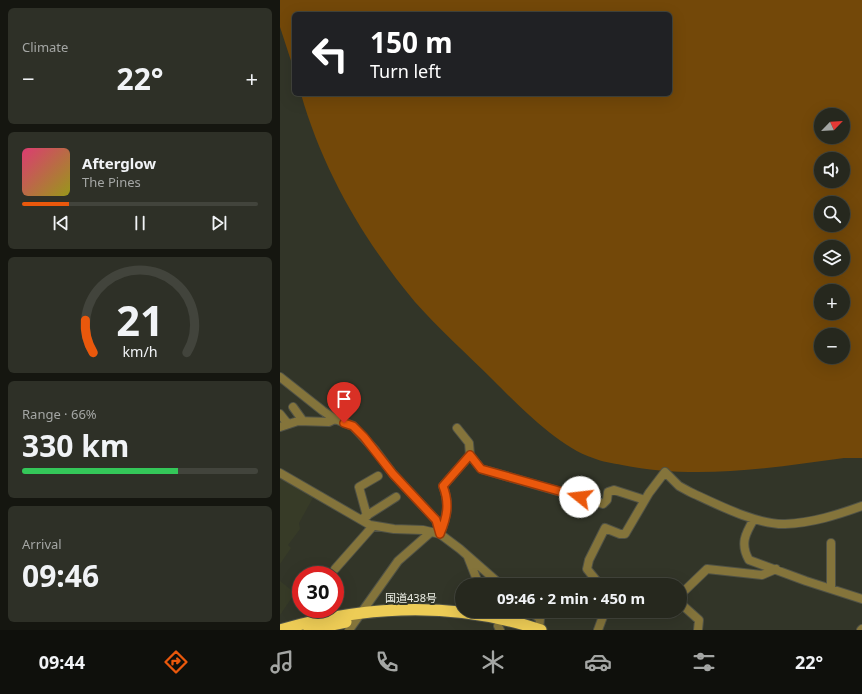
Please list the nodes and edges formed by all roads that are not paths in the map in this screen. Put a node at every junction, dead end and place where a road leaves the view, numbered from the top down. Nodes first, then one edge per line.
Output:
1 (280, 377) edge
2 (293, 407) dead end
3 (280, 414) edge
4 (335, 419) junction
5 (303, 421) junction
6 (284, 425) edge
7 (457, 428) dead end
8 (470, 455) junction
9 (280, 473) edge
10 (378, 476) dead end
11 (396, 497) dead end
12 (645, 500) junction
13 (862, 506) edge
14 (363, 518) junction
15 (754, 519) junction
16 (373, 526) junction
17 (431, 532) junction
18 (440, 534) junction
19 (831, 543) dead end
20 (468, 556) junction
21 (338, 566) edge
22 (776, 569) junction
23 (476, 578) edge
24 (493, 578) edge
25 (595, 578) edge
26 (687, 588) edge
27 (832, 589) junction
28 (862, 599) edge
29 (687, 609) edge
30 (313, 618) edge
31 (344, 618) edge
32 (539, 618) edge
33 (603, 618) edge
34 (355, 621) edge
35 (495, 621) edge
36 (280, 630) edge
37 (309, 630) edge
38 (513, 630) edge
39 (540, 630) edge
40 (598, 630) edge
41 (698, 630) edge

1 - 4 street
2 - 5 street
3 - 6 street
4 - 5 street
4 - 18 street
5 - 6 street
7 - 8 street
8 - 12 street
8 - 18 street
9 - 14 street
10 - 14 street
11 - 14 street
12 - 15 street
12 - 25 street
13 - 15 street
14 - 16 street
15 - 22 street
16 - 17 street
16 - 21 street
17 - 18 street
17 - 34 street
18 - 20 street
19 - 27 street
20 - 23 street
20 - 24 street
22 - 26 street
22 - 27 street
27 - 28 street
29 - 41 street
30 - 36 highway, 国道438号
31 - 34 highway, 国道438号
32 - 39 street
33 - 40 street
34 - 35 highway, 国道438号
34 - 37 highway, 国道438号
35 - 38 highway, 国道438号
35 - 39 highway, 国道438号

